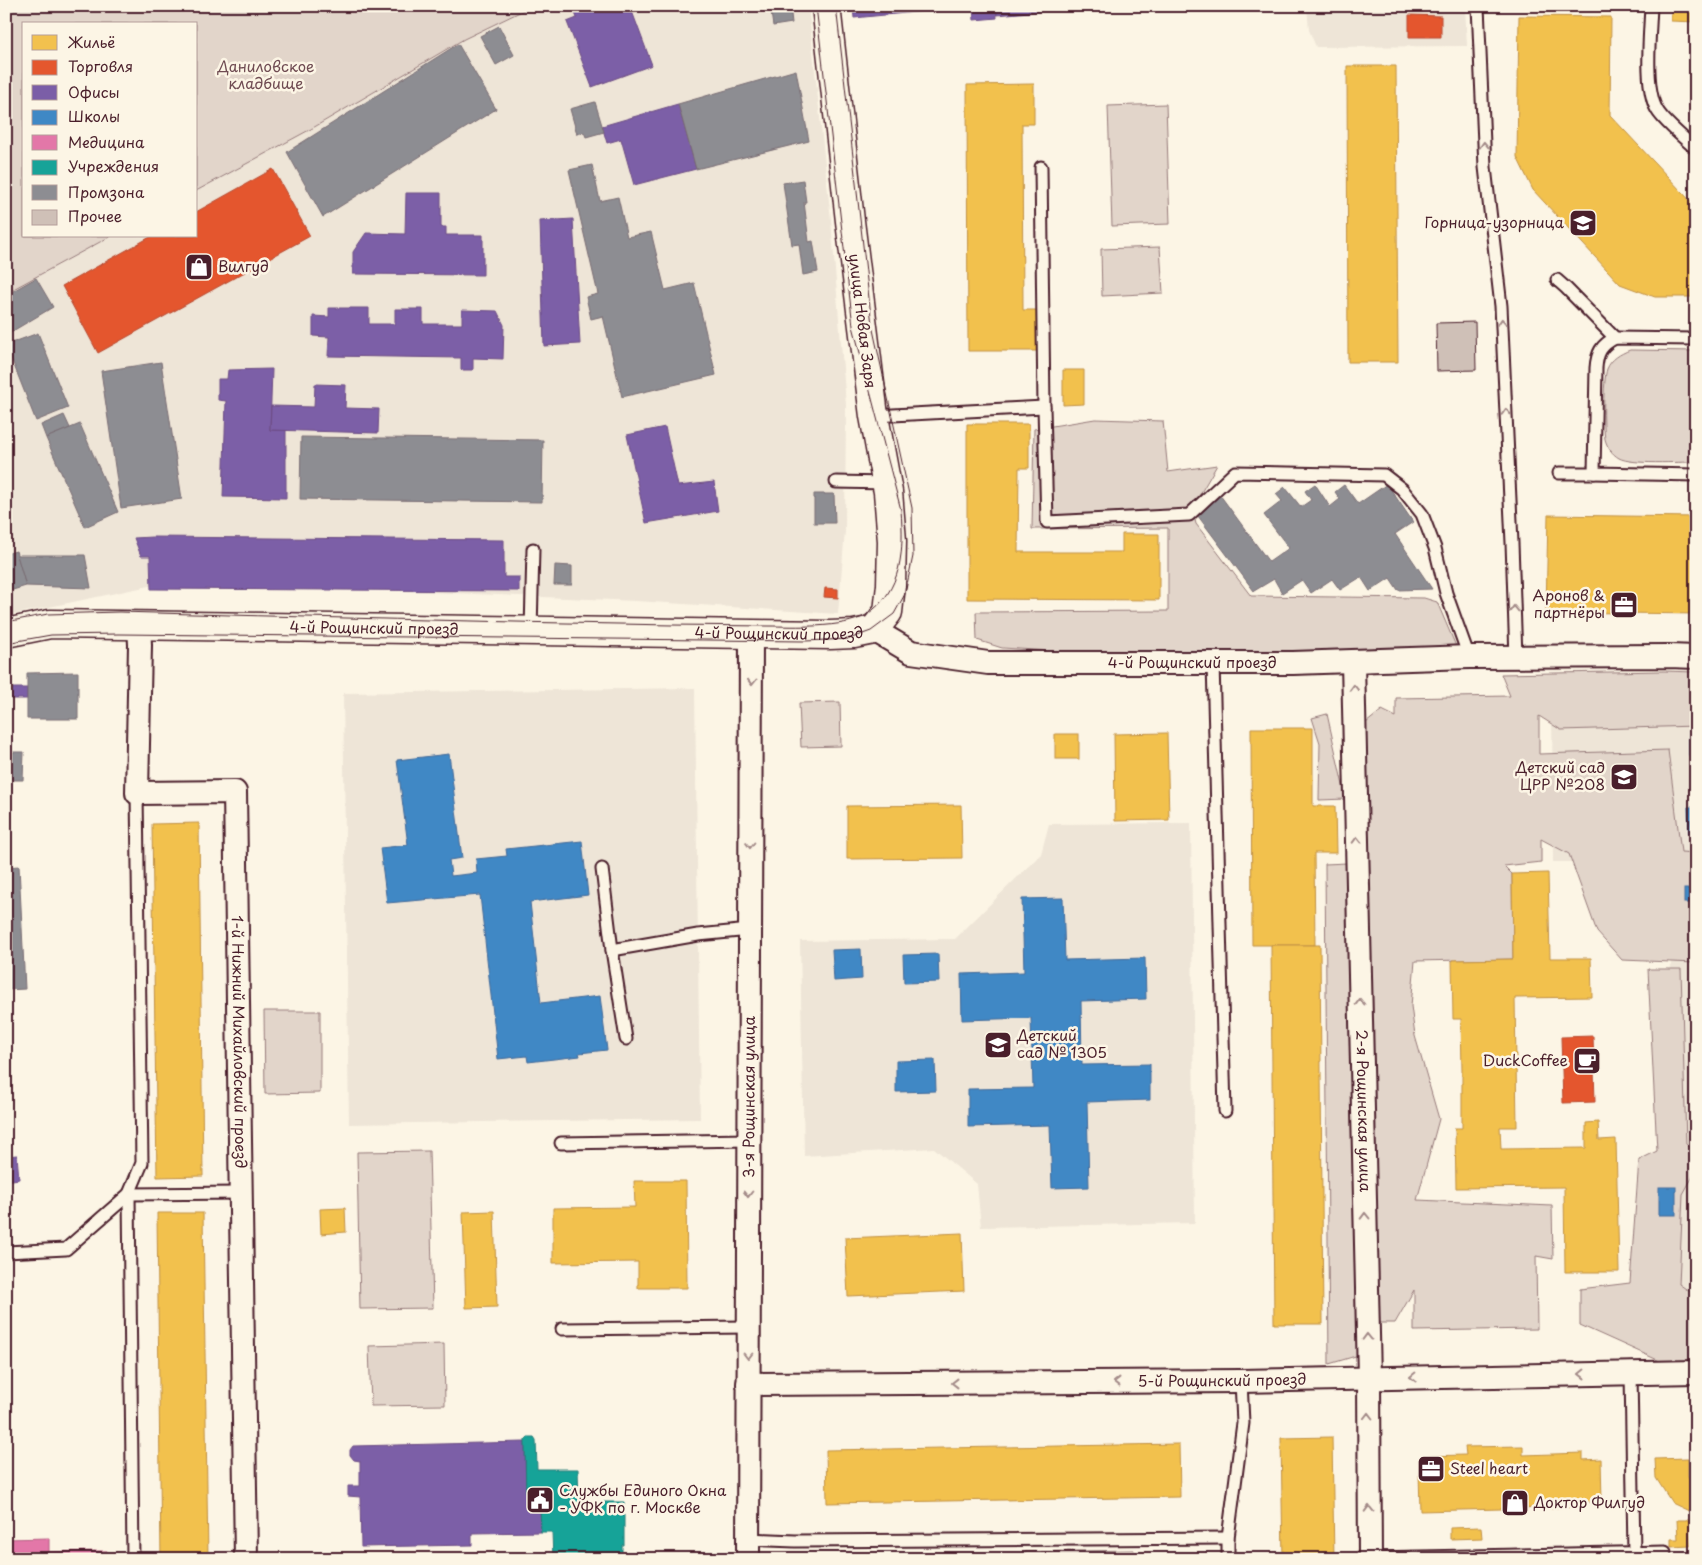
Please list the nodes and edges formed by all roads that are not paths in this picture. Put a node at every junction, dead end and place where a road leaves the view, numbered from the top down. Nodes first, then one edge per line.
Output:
1 (826, 6) edge
2 (1478, 6) edge
3 (1651, 6) edge
4 (1696, 149) edge
5 (1041, 167) dead end
6 (1557, 280) dead end
7 (1614, 338) junction
8 (1696, 339) edge
9 (1044, 407) junction
10 (874, 416) junction
11 (1559, 473) dead end
12 (1594, 473) junction
13 (1696, 474) edge
14 (836, 482) dead end
15 (887, 483) junction
16 (532, 549) dead end
17 (138, 625) junction
18 (874, 630) junction
19 (531, 631) junction
20 (6, 633) edge
21 (751, 634) junction
22 (1469, 657) junction
23 (1516, 657) junction
24 (1696, 657) edge
25 (1353, 662) junction
26 (1213, 663) junction
27 (137, 793) junction
28 (602, 869) dead end
29 (750, 930) junction
30 (612, 950) junction
31 (626, 1040) dead end
32 (1224, 1110) dead end
33 (749, 1140) junction
34 (561, 1143) dead end
35 (241, 1193) junction
36 (129, 1194) junction
37 (6, 1252) edge
38 (748, 1327) junction
39 (562, 1329) dead end
40 (1696, 1372) edge
41 (1631, 1373) junction
42 (1368, 1378) junction
43 (1241, 1381) junction
44 (748, 1384) junction
45 (1228, 1538) junction
46 (747, 1549) edge
47 (1665, 1552) dead end
48 (1634, 1553) junction
49 (1370, 1558) edge
50 (133, 1559) edge
51 (246, 1559) edge
52 (1228, 1559) edge

1 - 10 street, улица Новая Заря
23 -> 2 lane
3 - 4 lane
5 - 9 lane
6 - 7 lane
7 - 8 lane
7 - 12 lane
9 - 10 lane
9 - 22 lane
10 - 15 street, улица Новая Заря
11 - 12 lane
12 - 13 lane
14 - 15 lane
15 - 18 street, улица Новая Заря
16 - 19 lane
17 - 19 street, 4-й Рощинский проезд
17 - 20 street, 4-й Рощинский проезд
17 - 27 street
18 - 21 street, 4-й Рощинский проезд
18 - 26 street, 4-й Рощинский проезд
19 - 21 street, 4-й Рощинский проезд
21 -> 29 street, 3-я Рощинская улица
22 - 23 street, 4-й Рощинский проезд
22 - 25 street, 4-й Рощинский проезд
23 - 24 street, 4-й Рощинский проезд
25 - 26 street, 4-й Рощинский проезд
42 -> 25 street, 2-я Рощинская улица
26 - 32 lane
27 - 35 street, 1-й Нижний Михайловский проезд
27 - 36 lane
28 - 30 lane
29 - 30 lane
29 - 33 street, 3-я Рощинская улица
30 - 31 lane
33 - 34 lane
33 -> 38 street, 3-я Рощинская улица
35 - 36 lane
35 - 51 street, 1-й Нижний Михайловский проезд
36 - 37 lane
36 - 50 lane
38 - 39 lane
38 -> 44 street, 3-я Рощинская улица
40 - 41 street, 5-й Рощинский проезд
41 -> 42 street, 5-й Рощинский проезд
41 - 48 lane
42 - 43 street, 5-й Рощинский проезд
49 -> 42 street, 2-я Рощинская улица
43 -> 44 street, 5-й Рощинский проезд
43 - 45 lane
44 - 46 street, 3-я Рощинская улица
45 - 46 lane
45 - 52 lane
47 - 48 lane
48 - 49 lane

